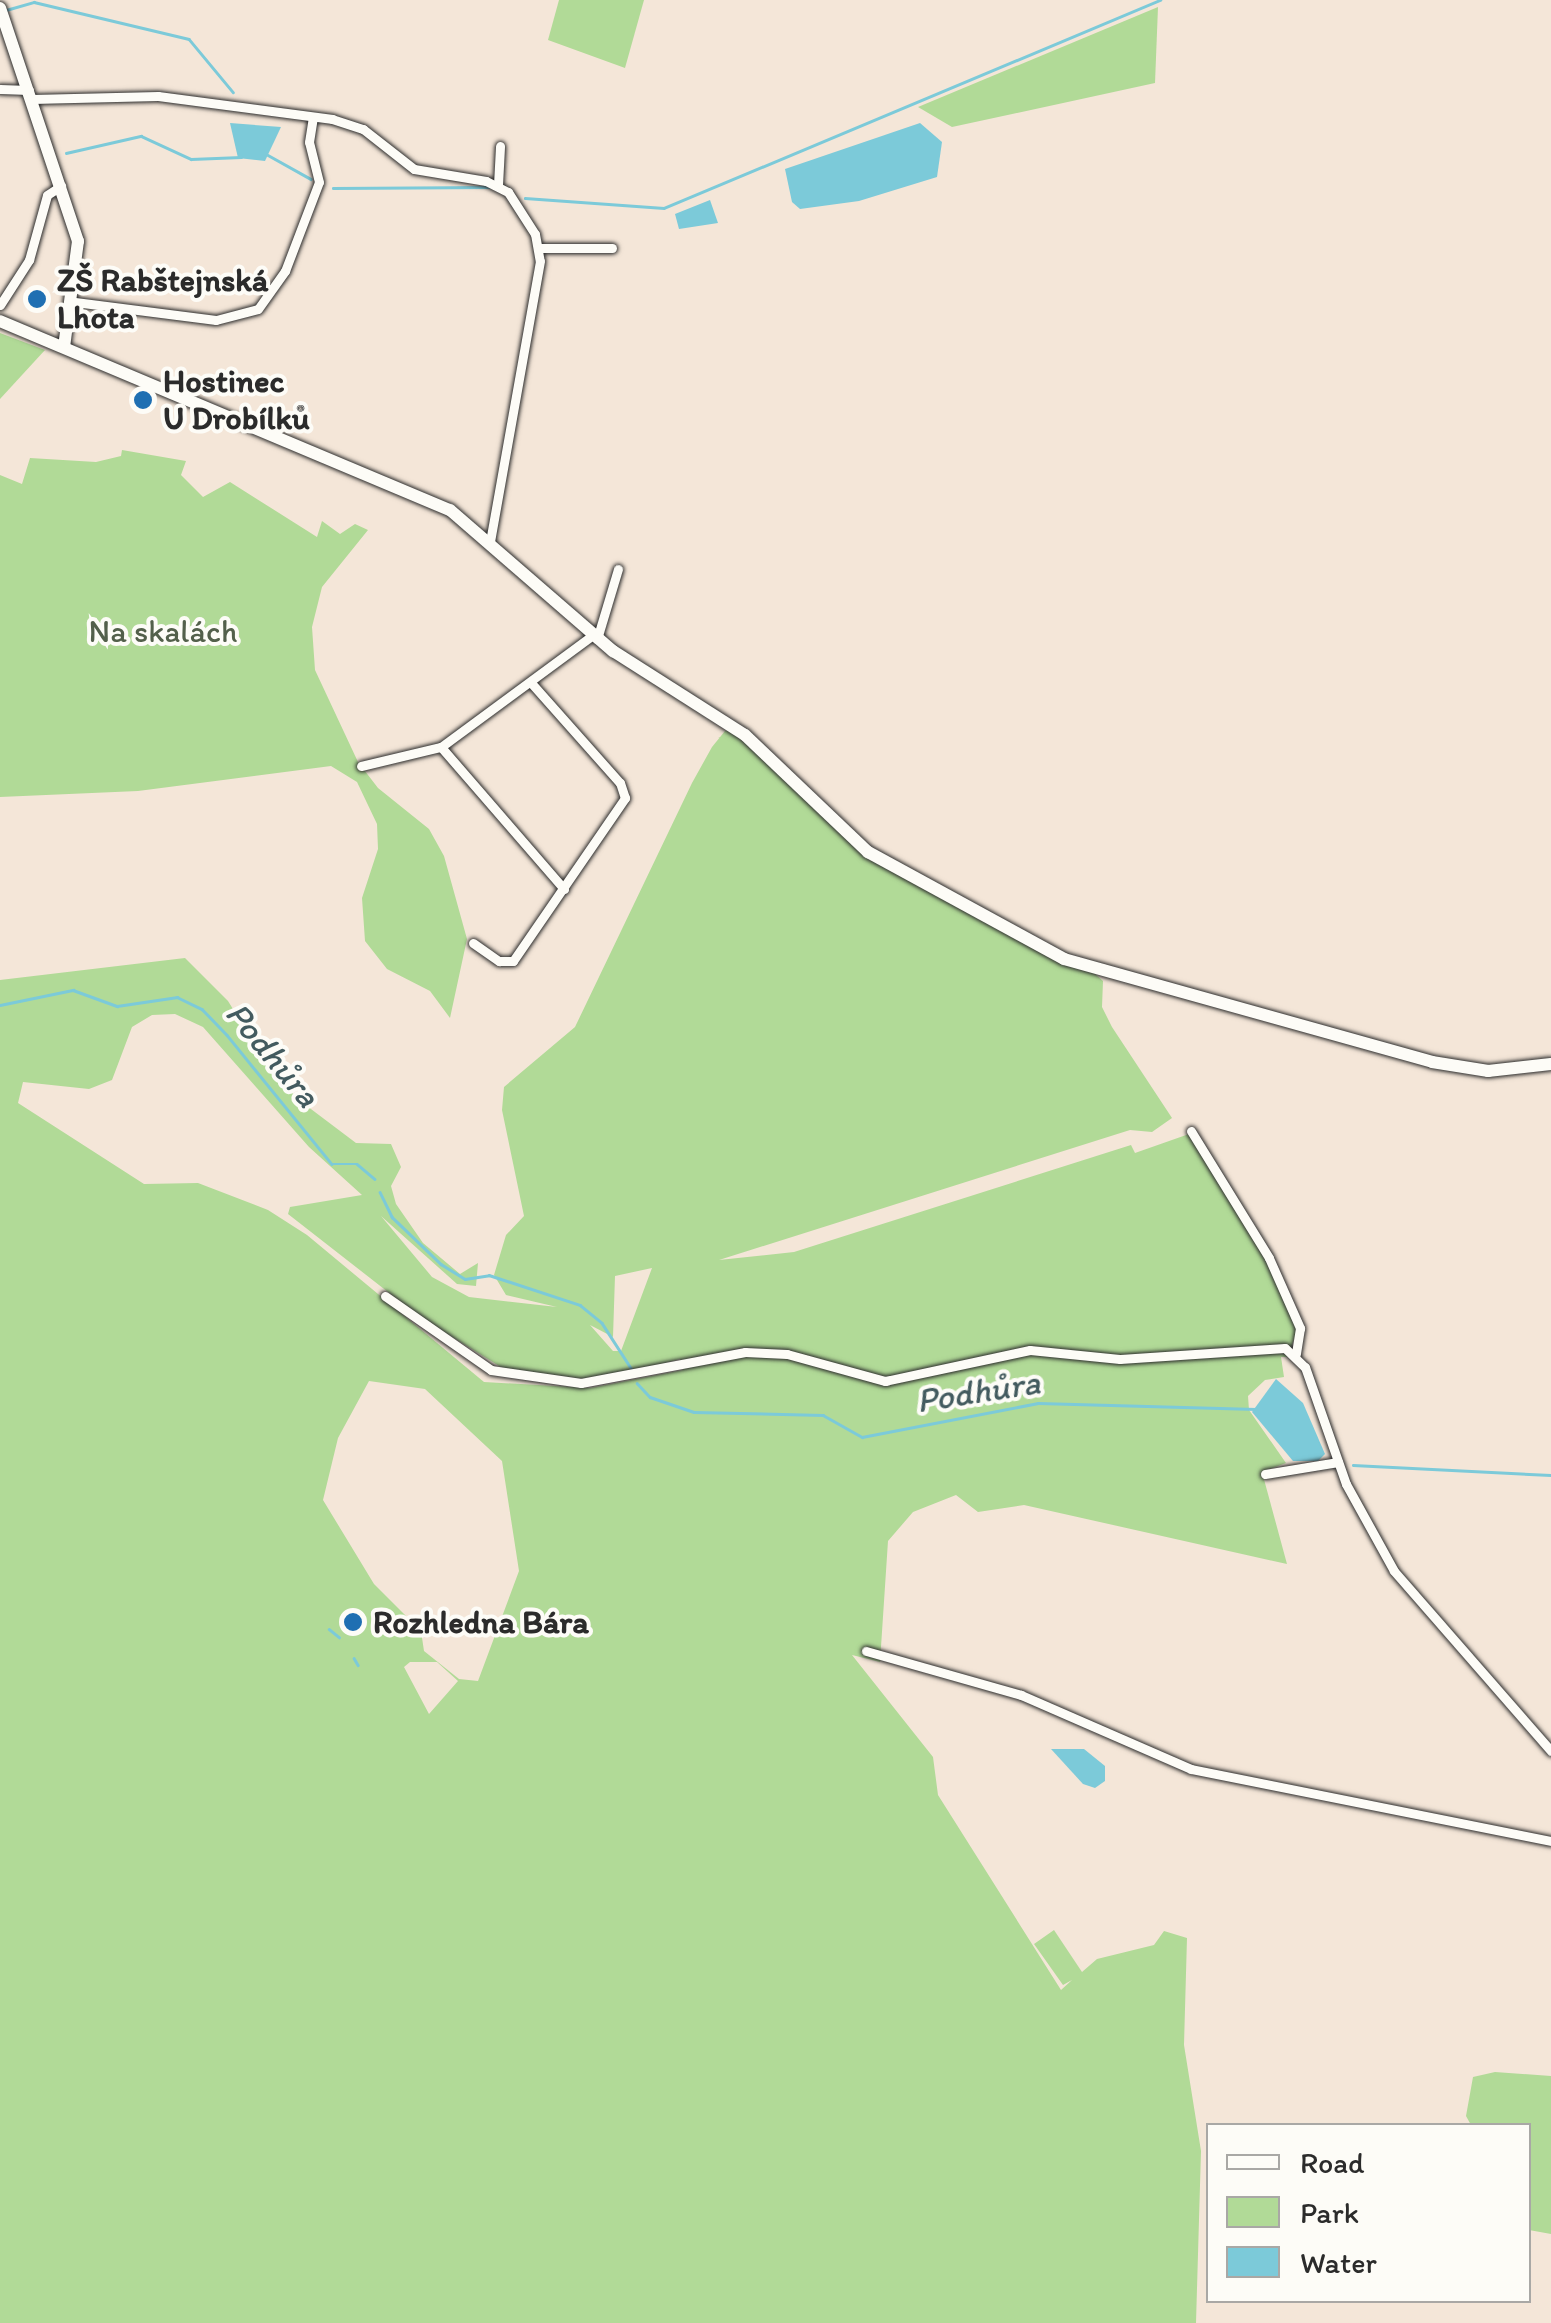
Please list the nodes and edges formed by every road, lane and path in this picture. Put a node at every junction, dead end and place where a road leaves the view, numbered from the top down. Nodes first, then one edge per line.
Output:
1 (2, 13) edge
2 (0, 89) edge
3 (31, 94) junction
4 (313, 117) junction
5 (500, 146) dead end
6 (498, 184) junction
7 (61, 186) junction
8 (540, 248) junction
9 (612, 248) dead end
10 (75, 302) junction
11 (0, 306) edge
12 (0, 322) edge
13 (64, 347) junction
14 (490, 542) junction
15 (618, 569) dead end
16 (595, 637) junction
17 (532, 684) junction
18 (441, 747) junction
19 (362, 766) dead end
20 (564, 889) junction
21 (473, 943) dead end
22 (1551, 1064) edge
23 (1191, 1131) dead end
24 (385, 1296) dead end
25 (1296, 1354) junction
26 (1338, 1462) junction
27 (1265, 1474) dead end
28 (866, 1651) dead end
29 (1551, 1751) edge
30 (1551, 1841) edge

1 - 3 main road
2 - 3 street
3 - 4 street
3 - 7 main road
4 - 6 street
4 - 10 street
5 - 6 street
6 - 8 street
7 - 10 main road
7 - 11 street
8 - 9 street
8 - 14 street
10 - 13 main road
12 - 13 main road
13 - 14 main road
14 - 16 main road
15 - 16 street
16 - 17 street
16 - 22 main road
17 - 18 street
17 - 20 street
18 - 19 street
18 - 20 street
20 - 21 street
23 - 25 street
24 - 25 street
25 - 26 street
26 - 27 street
26 - 29 street
28 - 30 street

